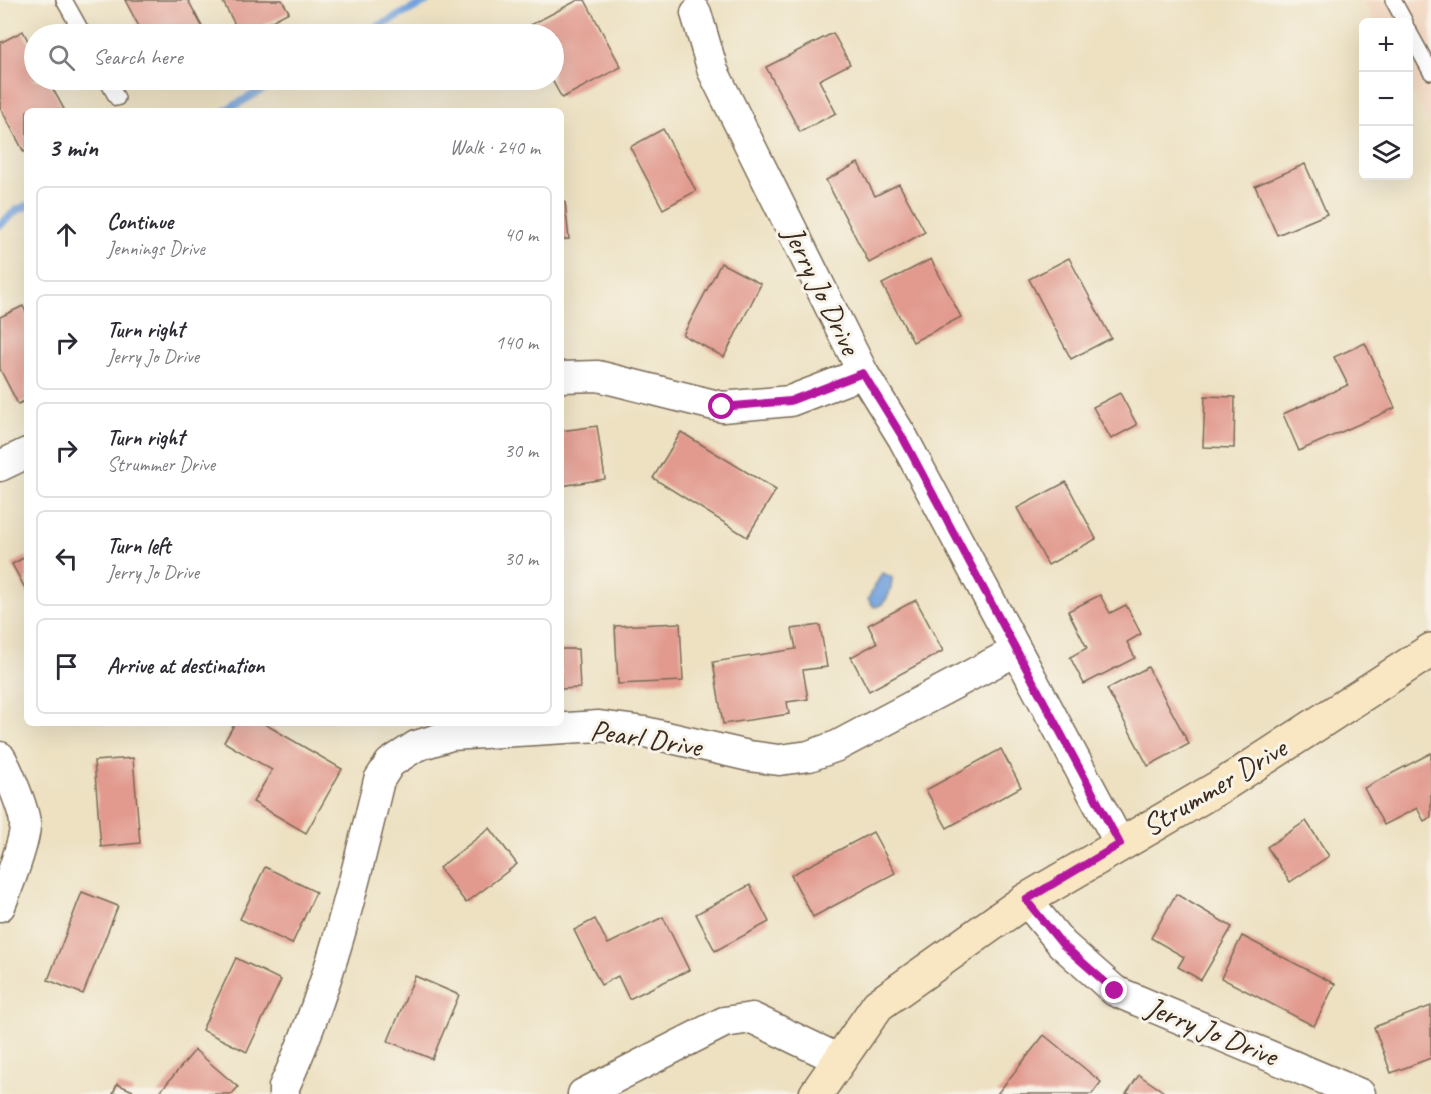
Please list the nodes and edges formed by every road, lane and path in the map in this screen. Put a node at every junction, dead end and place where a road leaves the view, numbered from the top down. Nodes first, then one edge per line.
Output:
1 (64, 0) edge
2 (1393, 0) edge
3 (696, 13) dead end
4 (1403, 18) edge
5 (77, 24) edge
6 (1413, 39) edge
7 (1431, 72) edge
8 (113, 90) edge
9 (117, 98) dead end
10 (863, 373) junction
11 (564, 376) edge
12 (24, 454) edge
13 (0, 466) edge
14 (1431, 650) edge
15 (1016, 651) junction
16 (0, 758) edge
17 (1120, 844) junction
18 (1026, 900) junction
19 (0, 906) edge
20 (838, 1059) junction
21 (284, 1094) edge
22 (583, 1094) edge
23 (816, 1094) edge
24 (1360, 1094) edge

1 - 5 lane
2 - 4 lane
3 - 10 street, Jerry Jo Drive
6 - 7 lane
8 - 9 lane
10 - 11 street
10 - 15 street, Jerry Jo Drive
12 - 13 street
14 - 17 main road, Strummer Drive
15 - 17 street, Jerry Jo Drive
15 - 21 street, Pearl Drive
16 - 19 street
17 - 18 main road, Strummer Drive
18 - 20 main road, Strummer Drive
18 - 24 street, Jerry Jo Drive
20 - 22 street
20 - 23 main road, Strummer Drive

